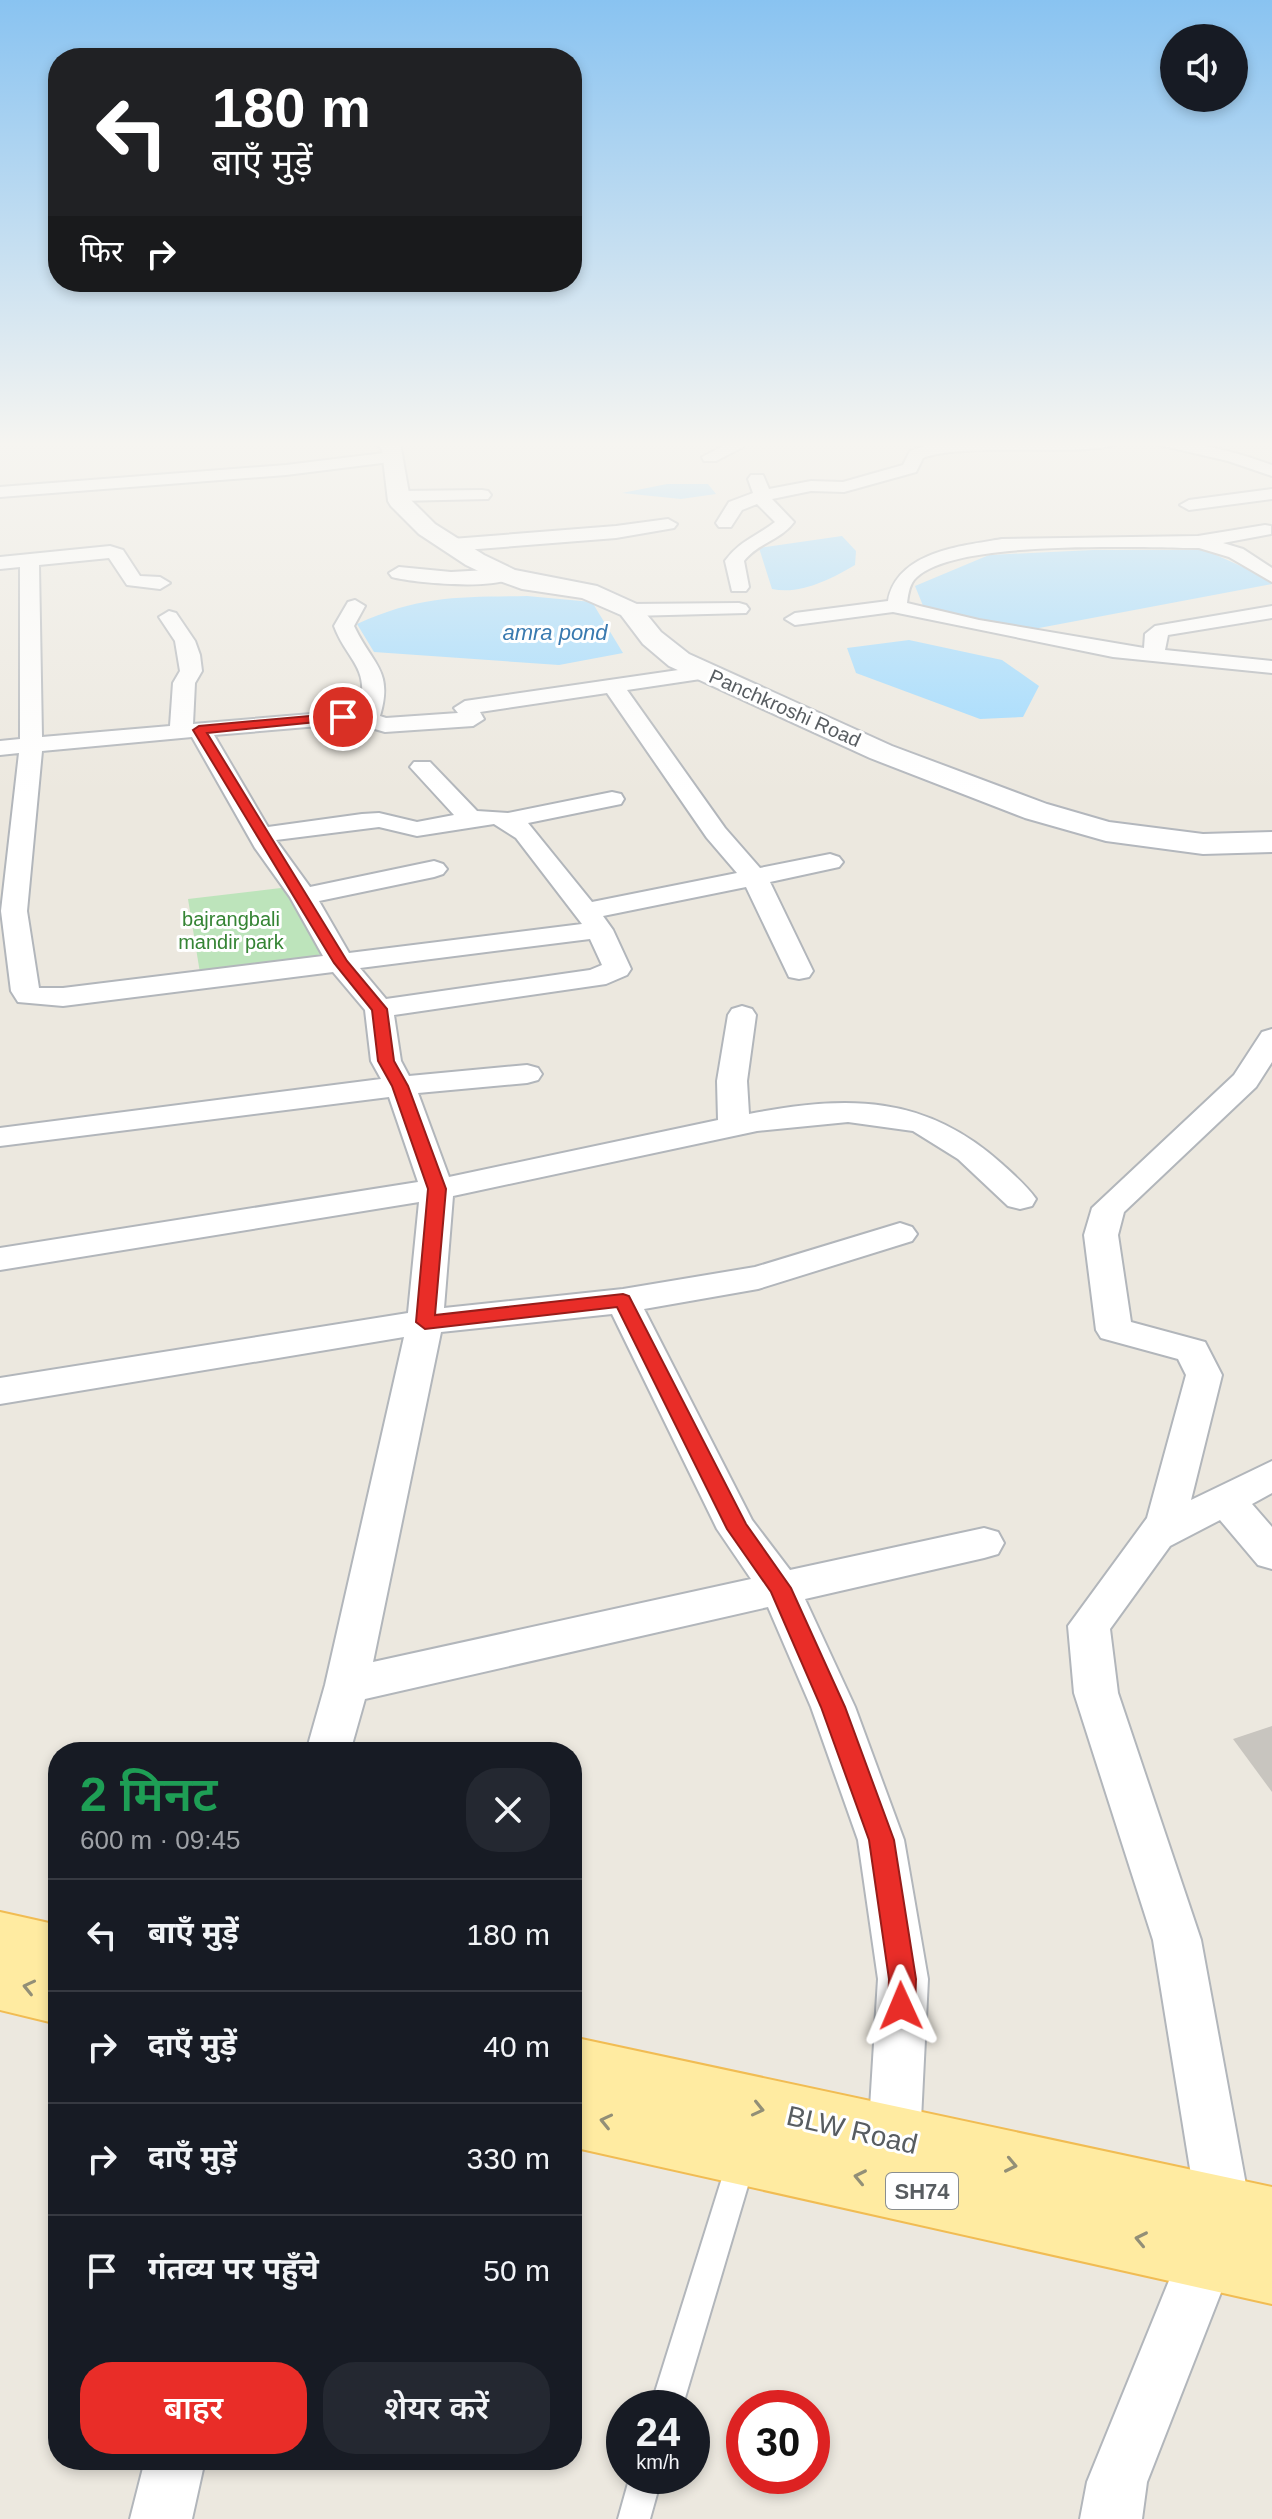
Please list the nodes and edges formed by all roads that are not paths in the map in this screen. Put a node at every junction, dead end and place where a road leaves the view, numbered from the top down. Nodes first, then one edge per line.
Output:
1 (44, 559) edge
2 (119, 559) edge
3 (476, 559) edge
4 (735, 559) edge
5 (948, 559) edge
6 (1245, 559) edge
7 (29, 560) junction
8 (0, 563) edge
9 (506, 575) junction
10 (1272, 576) edge
11 (397, 582) dead end
12 (160, 583) dead end
13 (739, 587) dead end
14 (355, 606) dead end
15 (893, 606) junction
16 (739, 609) dead end
17 (630, 610) junction
18 (1272, 612) edge
19 (169, 617) dead end
20 (795, 619) dead end
21 (1260, 646) dead end
22 (1223, 652) dead end
23 (1154, 657) junction
24 (1272, 667) edge
25 (706, 672) junction
26 (613, 685) junction
27 (367, 721) junction
28 (190, 731) junction
29 (31, 744) junction
30 (0, 748) edge
31 (422, 767) dead end
32 (612, 799) dead end
33 (471, 819) junction
34 (508, 820) junction
35 (261, 835) junction
36 (1272, 842) edge
37 (830, 862) dead end
38 (434, 869) dead end
39 (755, 878) junction
40 (303, 896) junction
41 (7, 912) edge
42 (592, 921) junction
43 (341, 963) junction
44 (799, 971) dead end
45 (379, 1009) junction
46 (742, 1015) dead end
47 (1272, 1038) edge
48 (527, 1074) dead end
49 (400, 1086) junction
50 (734, 1125) junction
51 (0, 1137) edge
52 (437, 1189) junction
53 (1020, 1199) dead end
54 (900, 1234) dead end
55 (0, 1259) edge
56 (623, 1301) junction
57 (425, 1322) junction
58 (0, 1391) edge
59 (1272, 1475) edge
60 (1226, 1500) junction
61 (1157, 1535) junction
62 (984, 1543) dead end
63 (1272, 1554) edge
64 (780, 1588) junction
65 (347, 1685) junction
66 (331, 1742) edge
67 (0, 1941) edge
68 (48, 1952) edge
69 (0, 1980) edge
70 (48, 1992) edge
71 (582, 2073) edge
72 (582, 2113) edge
73 (679, 2114) junction
74 (894, 2140) junction
75 (744, 2152) junction
76 (1244, 2239) edge
77 (671, 2390) edge
78 (173, 2470) edge
79 (641, 2494) edge
80 (161, 2519) edge
81 (634, 2519) edge
82 (1111, 2519) edge

1 - 7 street
2 - 12 street
3 - 9 street, Panchkroshi Road
4 - 13 street
5 - 15 street
6 - 10 street
7 - 8 street
7 - 29 street
9 - 11 street
9 - 17 street, Panchkroshi Road
14 - 27 street
15 - 20 street
15 - 23 street
16 - 17 street
17 - 25 street, Panchkroshi Road
18 - 23 street
19 - 28 street
21 - 22 street
23 - 24 street
25 - 26 street
25 - 36 street, Panchkroshi Road
26 - 27 street
26 - 39 street
27 - 28 street
28 - 29 street
28 - 35 street
29 - 30 street
29 - 41 street
31 - 33 street
32 - 34 street
33 - 34 street
33 - 35 street
34 - 42 street
35 - 40 street
37 - 39 street
38 - 40 street
39 - 42 street
39 - 44 street
40 - 43 street
41 - 43 street
42 - 43 street
42 - 45 street
43 - 45 street
45 - 49 street
46 - 50 street
47 - 61 street
48 - 49 street
49 - 51 street
49 - 52 street
50 - 52 street
50 - 53 street
52 - 55 street
52 - 57 street
54 - 56 street
56 - 57 street
56 - 64 street
57 - 58 street
57 - 65 street
59 - 60 street
60 - 61 street
60 - 63 street
61 - 76 street
62 - 64 street
64 - 65 street
64 - 74 street
65 - 66 street
67 - 68 main road
70 -> 69 main road
71 - 73 main road, BLW Road / SH74
73 -> 72 main road, SH74
73 -> 74 main road, BLW Road / SH74
73 - 75 main road, SH74
74 -> 76 main road, BLW Road / SH74
76 -> 75 main road, SH74
75 - 77 lane
76 - 82 street
78 - 80 street
79 - 81 lane

